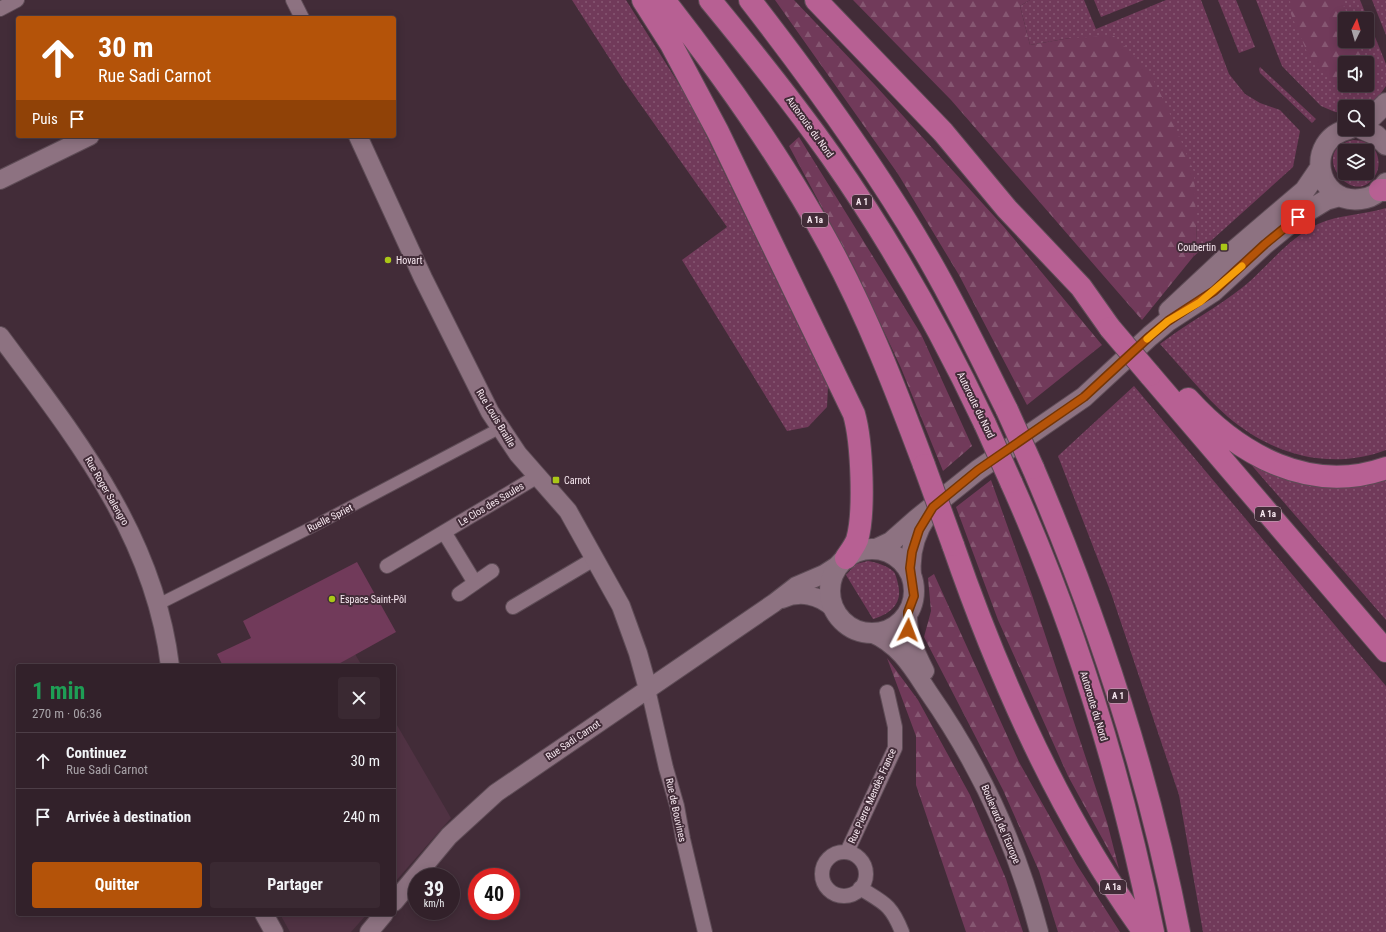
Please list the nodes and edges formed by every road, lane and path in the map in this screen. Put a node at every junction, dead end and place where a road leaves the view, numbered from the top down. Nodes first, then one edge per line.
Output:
1 (17, 0) edge
2 (293, 0) edge
3 (643, 0) edge
4 (664, 0) edge
5 (710, 0) edge
6 (750, 0) edge
7 (816, 0) edge
8 (0, 9) edge
9 (301, 16) edge
10 (1386, 103) edge
11 (1374, 115) edge
12 (1374, 133) edge
13 (1338, 134) edge
14 (86, 138) edge
15 (359, 138) edge
16 (1386, 145) edge
17 (1320, 168) junction
18 (0, 180) edge
19 (1384, 188) edge
20 (1340, 196) junction
21 (0, 336) edge
22 (1150, 336) junction
23 (1155, 371) junction
24 (500, 428) junction
25 (1386, 468) edge
26 (538, 476) junction
27 (933, 507) junction
28 (444, 532) junction
29 (876, 549) junction
30 (594, 559) junction
31 (842, 562) junction
32 (387, 566) dead end
33 (492, 571) dead end
34 (911, 574) junction
35 (475, 583) junction
36 (459, 594) dead end
37 (774, 603) junction
38 (159, 604) junction
39 (513, 607) dead end
40 (833, 608) junction
41 (908, 612) junction
42 (871, 633) junction
43 (1386, 651) edge
44 (170, 664) edge
45 (648, 689) junction
46 (887, 692) dead end
47 (949, 722) junction
48 (847, 852) junction
49 (860, 888) junction
50 (396, 900) edge
51 (265, 916) edge
52 (382, 916) edge
53 (274, 932) edge
54 (370, 932) edge
55 (705, 932) edge
56 (902, 932) edge
57 (1039, 932) edge
58 (1144, 932) edge
59 (1153, 932) edge
60 (1179, 932) edge

1 - 8 street
2 - 9 street
3 - 31 highway
4 - 58 highway, A 1a, bridge
5 - 59 highway, Autoroute du Nord / A 1, bridge
6 - 60 highway, A 1, bridge
7 - 23 highway, A 1a, bridge
10 - 11 main road
12 - 16 main road
13 - 17 main road
14 - 18 street
15 - 24 street, Rue Louis Braille
17 - 20 main road
17 - 22 main road
19 - 20 main road
20 - 22 main road
21 - 38 street, Rue Roger Salengro
22 - 27 main road
23 - 25 highway
23 - 43 highway, A 1a
24 - 26 street, Rue Louis Braille
24 - 38 street, Ruelle Spriet
26 - 28 street, Le Clos des Saules
26 - 30 street, Rue Louis Braille
27 - 29 main road
27 - 34 main road
28 - 32 street, Le Clos des Saules
28 - 35 street
29 - 31 main road
29 - 34 main road
30 - 39 street
30 - 45 street, Rue Louis Braille
31 - 37 street, Rue Sadi Carnot
31 - 40 main road
33 - 35 street
34 - 41 main road
35 - 36 street
37 - 40 street, Rue Sadi Carnot
37 - 45 street, Rue Sadi Carnot
38 - 44 street, Rue Roger Salengro
40 - 42 main road
41 - 42 main road
41 - 47 street, Boulevard de l'Europe
42 - 47 street, Boulevard de l'Europe
45 - 50 street, Rue Sadi Carnot
45 - 55 street, Rue de Bouvines
46 - 48 street, Rue Pierre Mendès France
47 - 57 street, Boulevard de l'Europe
48 - 49 street, Rue Pierre Mendès France
48 - 49 street, Rue Pierre Mendès France
49 - 56 street
51 - 53 street
52 - 54 street

